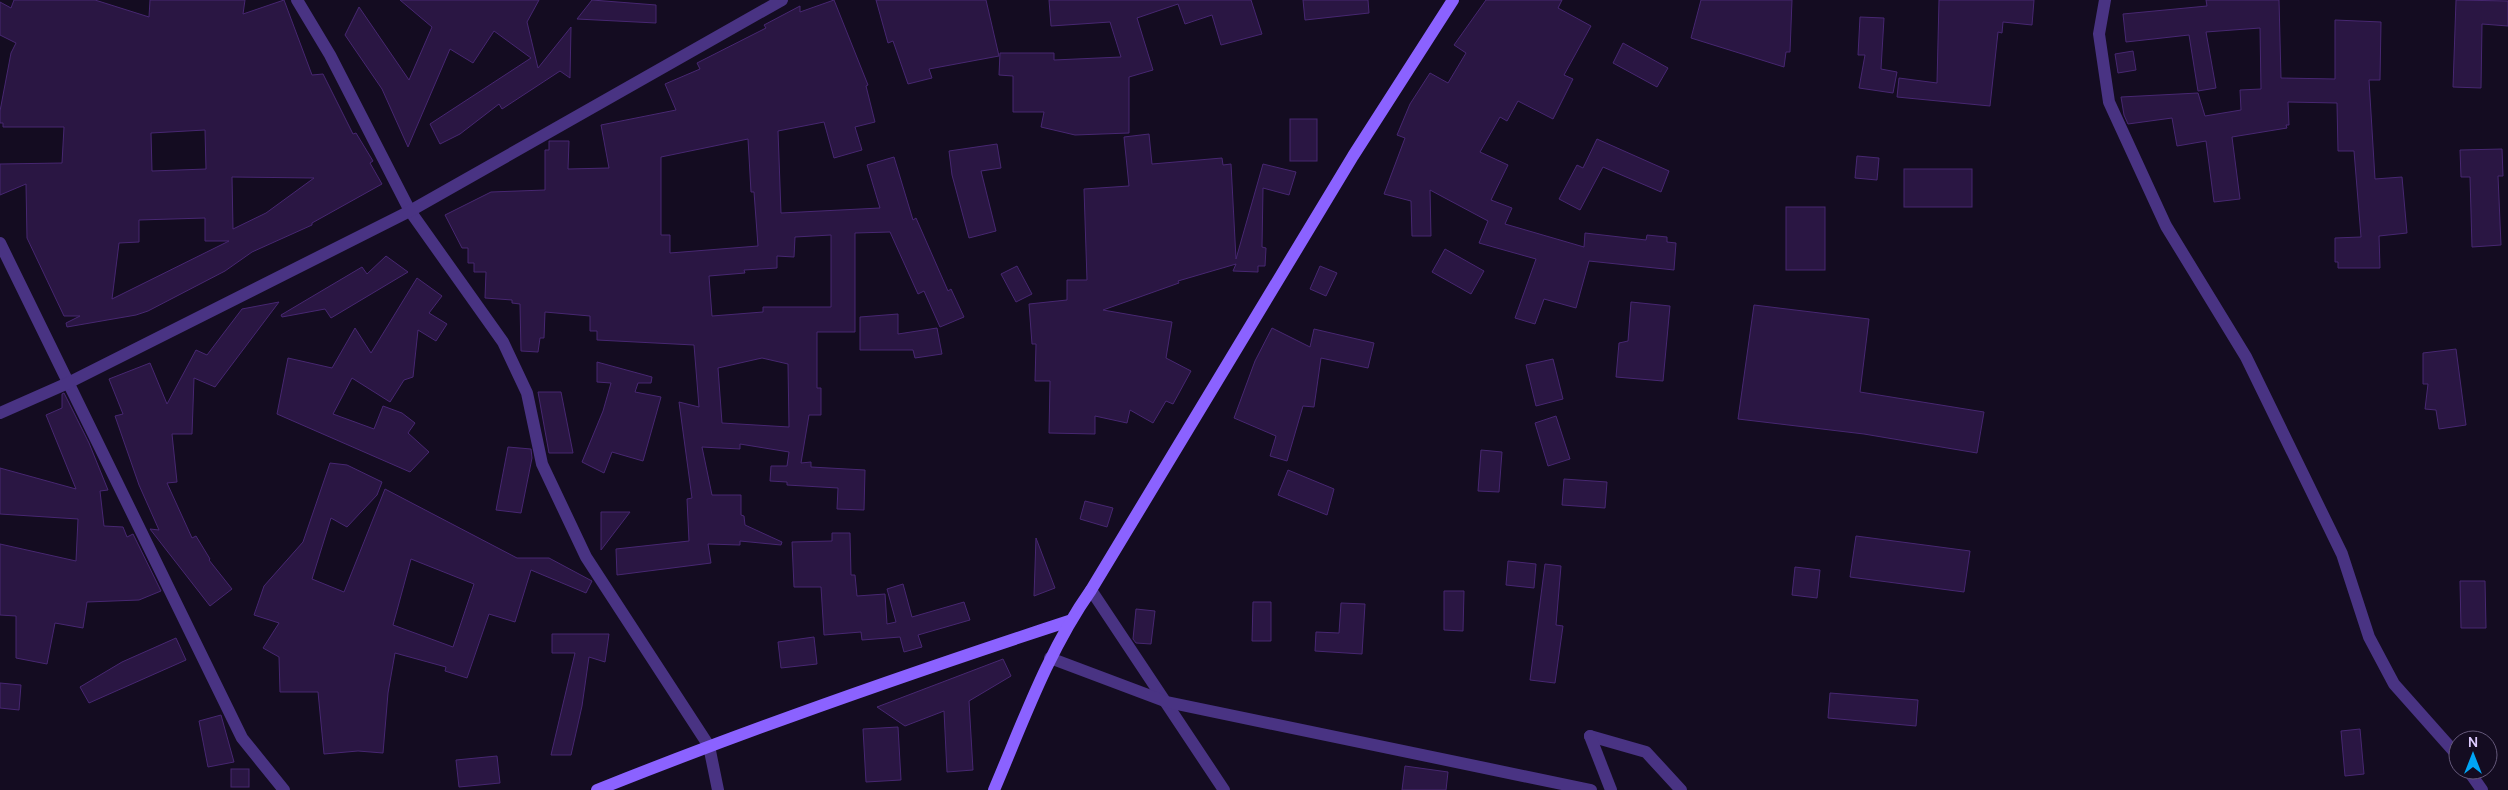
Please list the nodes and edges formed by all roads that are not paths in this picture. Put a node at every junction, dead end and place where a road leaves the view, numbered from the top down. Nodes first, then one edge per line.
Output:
1 (297, 0) edge
2 (782, 0) edge
3 (1453, 0) edge
4 (2104, 0) edge
5 (410, 211) junction
6 (0, 243) edge
7 (68, 383) junction
8 (0, 413) edge
9 (1091, 590) junction
10 (1069, 622) junction
11 (1050, 658) junction
12 (1167, 702) junction
13 (2448, 745) edge
14 (709, 746) junction
15 (284, 790) edge
16 (597, 790) edge
17 (718, 790) edge
18 (994, 790) edge
19 (1224, 790) edge
20 (1592, 790) edge
21 (1612, 790) edge
22 (1682, 790) edge

1 - 5 street
2 - 5 street
3 - 9 main road
4 - 13 street
5 - 7 street
5 - 14 street
6 - 7 street
7 - 8 street
7 - 15 street
9 - 10 main road
9 - 12 street
10 - 11 main road
10 - 14 main road
11 - 12 street
11 - 18 main road
12 - 19 street
12 - 20 street
14 - 16 main road
14 - 17 street
21 - 22 street

